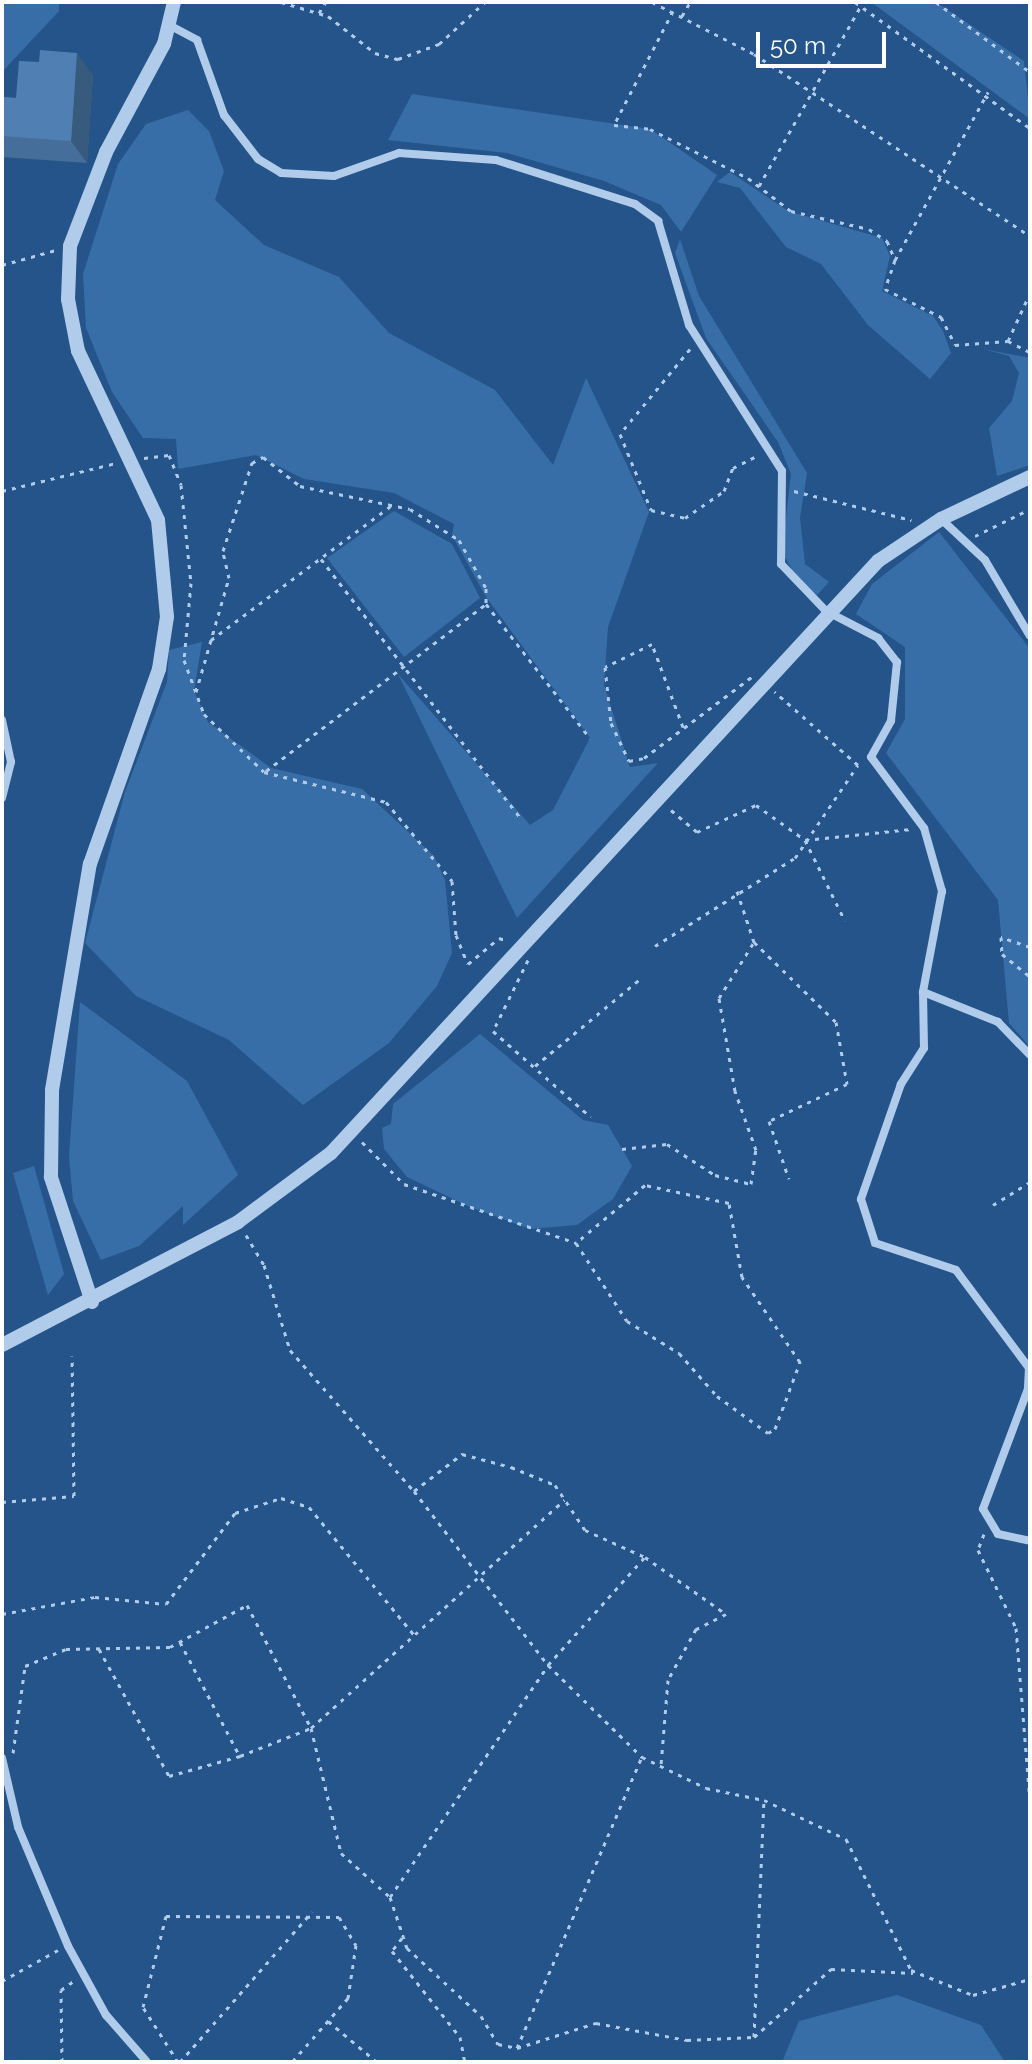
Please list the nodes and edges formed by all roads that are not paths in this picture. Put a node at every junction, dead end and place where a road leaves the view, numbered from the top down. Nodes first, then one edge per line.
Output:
1 (174, 2) edge
2 (169, 25) junction
3 (1030, 477) edge
4 (935, 522) junction
5 (826, 611) junction
6 (1030, 636) edge
7 (2, 720) edge
8 (2, 798) edge
9 (923, 992) junction
10 (1030, 1055) edge
11 (92, 1302) junction
12 (2, 1345) edge
13 (1030, 1541) edge
14 (2, 1758) edge
15 (147, 2062) edge

1 - 2 street
2 - 5 street
2 - 11 street
3 - 4 street
4 - 5 street
4 - 6 street
5 - 9 street
5 - 11 street
7 - 8 street
9 - 10 street
9 - 13 street
11 - 12 street
14 - 15 street

